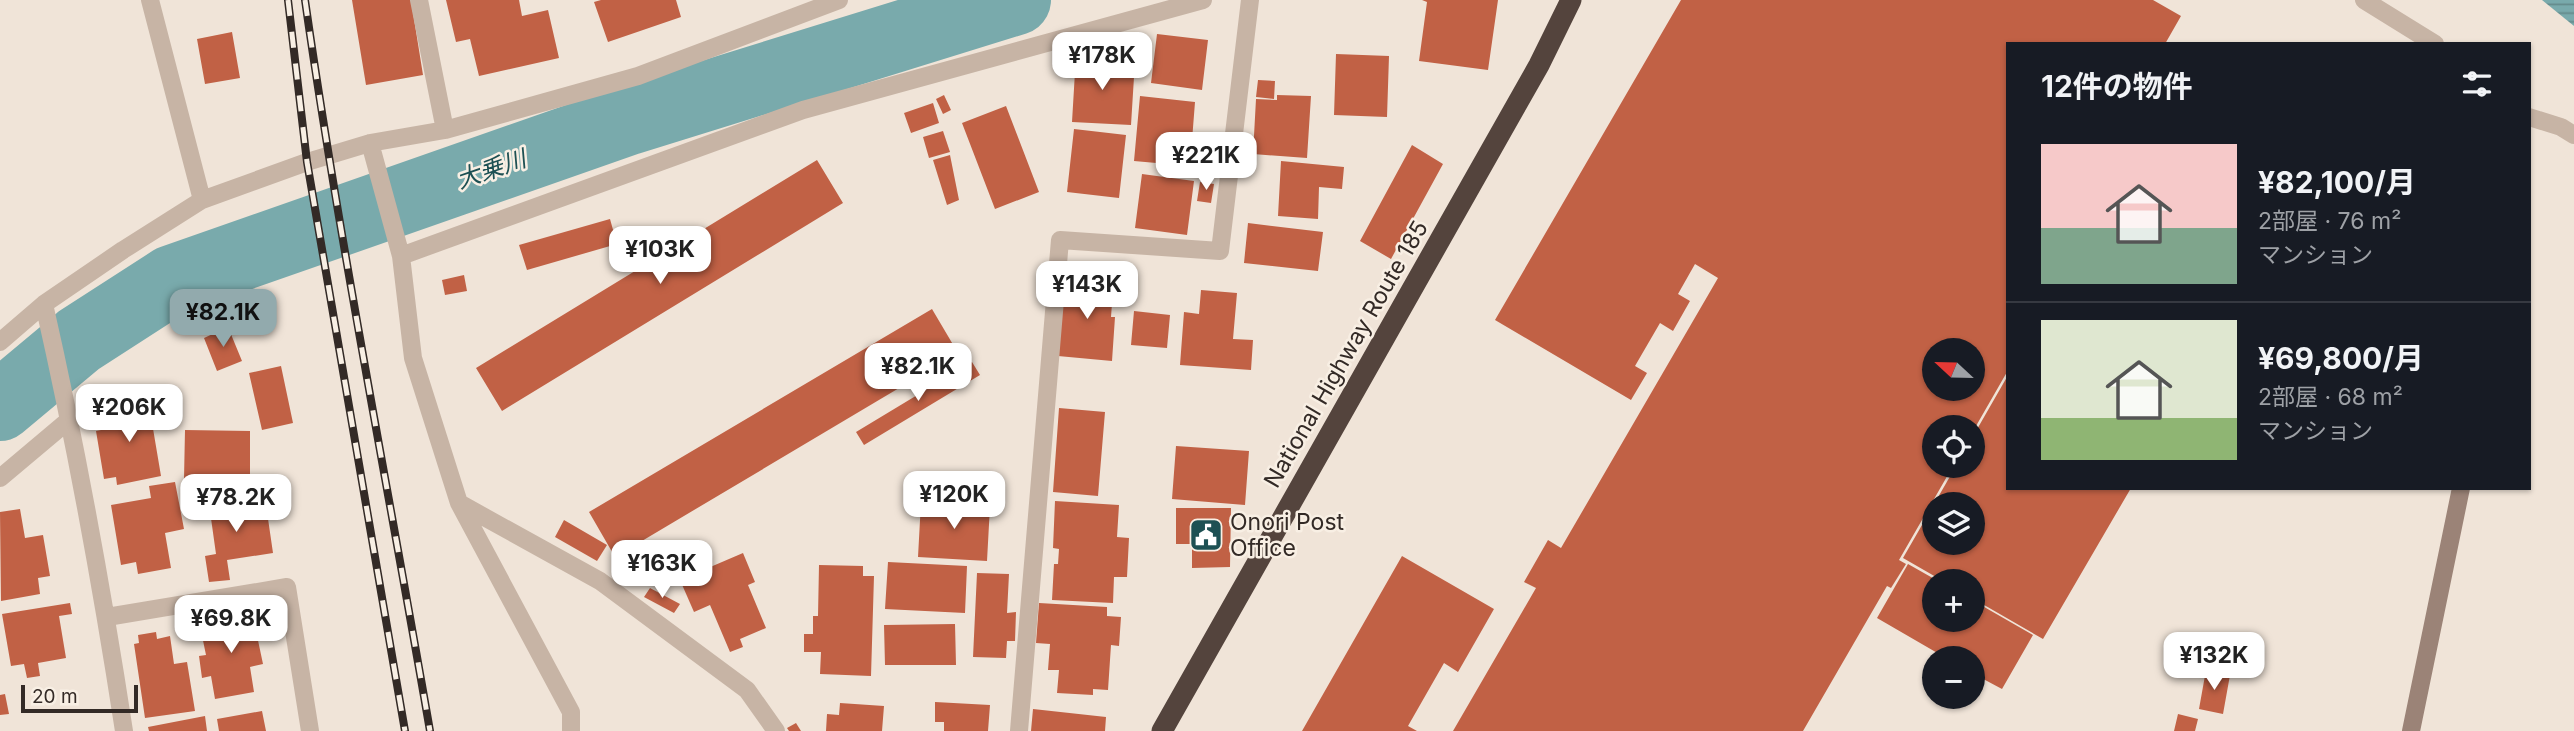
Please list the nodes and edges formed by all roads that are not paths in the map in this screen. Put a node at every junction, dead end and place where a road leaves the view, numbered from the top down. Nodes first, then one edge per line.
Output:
1 (150, 0) edge
2 (419, 0) edge
3 (839, 0) edge
4 (1203, 0) edge
5 (1250, 0) edge
6 (1571, 0) edge
7 (2364, 0) edge
8 (2432, 42) edge
9 (2531, 118) edge
10 (445, 130) junction
11 (2574, 135) edge
12 (370, 143) junction
13 (202, 200) junction
14 (400, 248) junction
15 (44, 304) junction
16 (0, 342) edge
17 (69, 420) junction
18 (0, 478) edge
19 (2461, 490) edge
20 (459, 502) junction
21 (107, 617) junction
22 (124, 731) edge
23 (310, 731) edge
24 (571, 731) edge
25 (776, 731) edge
26 (1019, 731) edge
27 (1162, 731) edge
28 (2412, 731) edge

1 - 13 street
2 - 10 street
3 - 10 street
4 - 14 street
5 - 26 street
6 - 27 highway, National Highway Route 185
7 - 8 street
9 - 11 street
10 - 12 street
12 - 13 street
12 - 14 street
13 - 15 street
14 - 20 street
15 - 16 street
15 - 17 street
17 - 18 street
17 - 21 street
19 - 28 street
20 - 24 street
20 - 25 street
21 - 22 street
21 - 23 street

